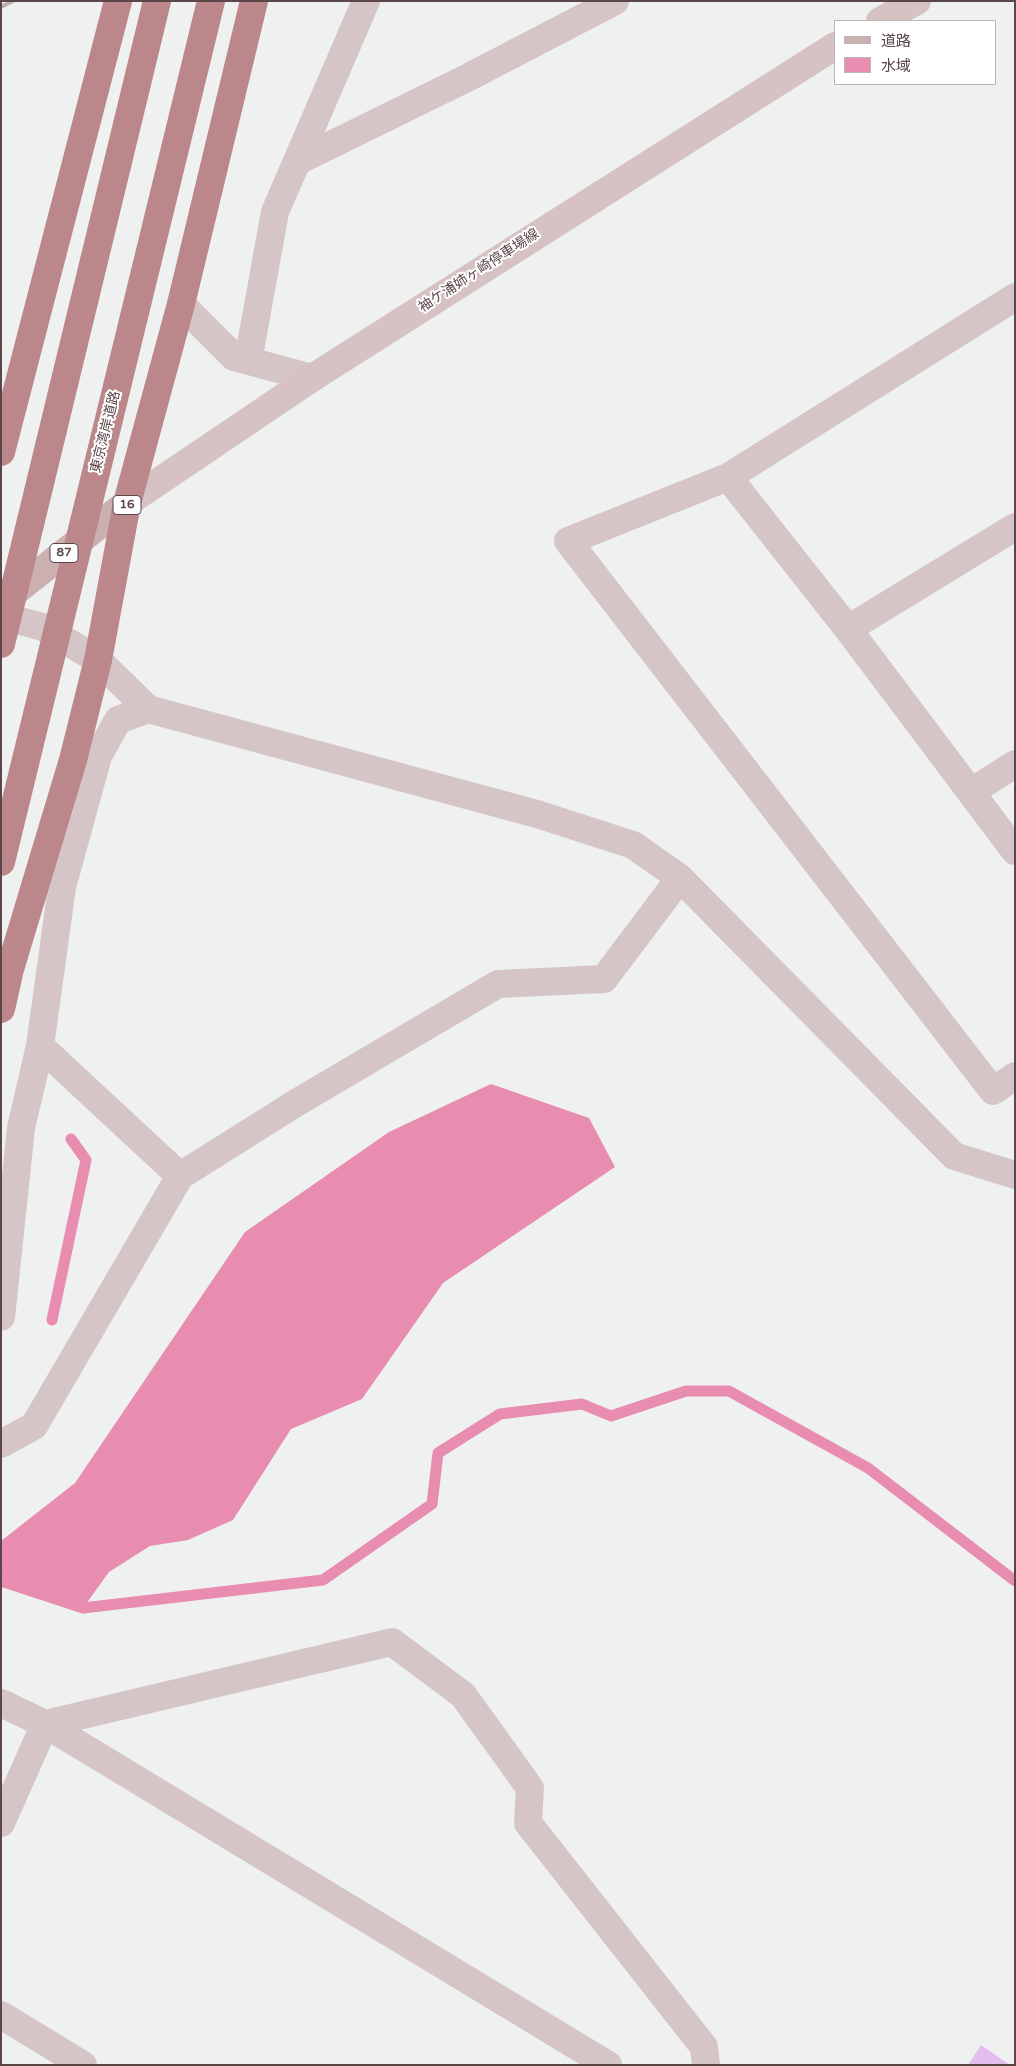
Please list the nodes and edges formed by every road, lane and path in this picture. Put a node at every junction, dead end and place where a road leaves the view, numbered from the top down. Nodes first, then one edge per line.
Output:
1 (118, 1) edge
2 (157, 1) edge
3 (211, 1) edge
4 (254, 1) edge
5 (366, 1) edge
6 (616, 1) edge
7 (917, 1) edge
8 (882, 20) edge
9 (834, 47) edge
10 (298, 161) junction
11 (1015, 297) edge
12 (181, 304) junction
13 (248, 361) junction
14 (312, 378) junction
15 (1, 452) edge
16 (728, 477) junction
17 (128, 503) junction
18 (1015, 527) edge
19 (1, 603) edge
20 (1, 616) edge
21 (848, 629) junction
22 (1, 644) edge
23 (98, 660) junction
24 (148, 709) junction
25 (1015, 764) edge
26 (970, 792) junction
27 (1015, 851) edge
28 (1, 862) edge
29 (680, 878) junction
30 (1, 1009) edge
31 (40, 1046) junction
32 (1015, 1076) edge
33 (1015, 1175) edge
34 (180, 1176) junction
35 (1, 1317) edge
36 (1, 1444) edge
37 (1, 1703) edge
38 (44, 1724) junction
39 (1, 1823) edge
40 (1, 2015) edge
41 (83, 2065) edge
42 (608, 2065) edge
43 (706, 2065) edge

1 - 15 highway
2 - 22 highway
3 - 28 highway, 東京湾岸道路
4 - 12 highway, 16
5 - 10 street
6 - 10 street
7 - 8 main road
9 - 14 main road, 袖ケ浦姉ヶ崎停車場線
10 - 13 street
11 - 16 street
12 - 13 street
12 - 17 highway, 16
13 - 14 street
14 - 17 main road, 袖ケ浦姉ヶ崎停車場線
16 - 21 street
16 - 32 street
17 - 19 main road, 87
17 - 23 highway, 16
18 - 21 street
20 - 23 street
21 - 26 street
23 - 24 street
23 - 30 highway, 16
24 - 29 street
24 - 31 street
25 - 26 street
26 - 27 street
29 - 33 street
29 - 34 street
31 - 34 street
31 - 35 street
34 - 36 street
37 - 38 street
38 - 39 street
38 - 42 street
38 - 43 street
40 - 41 street

